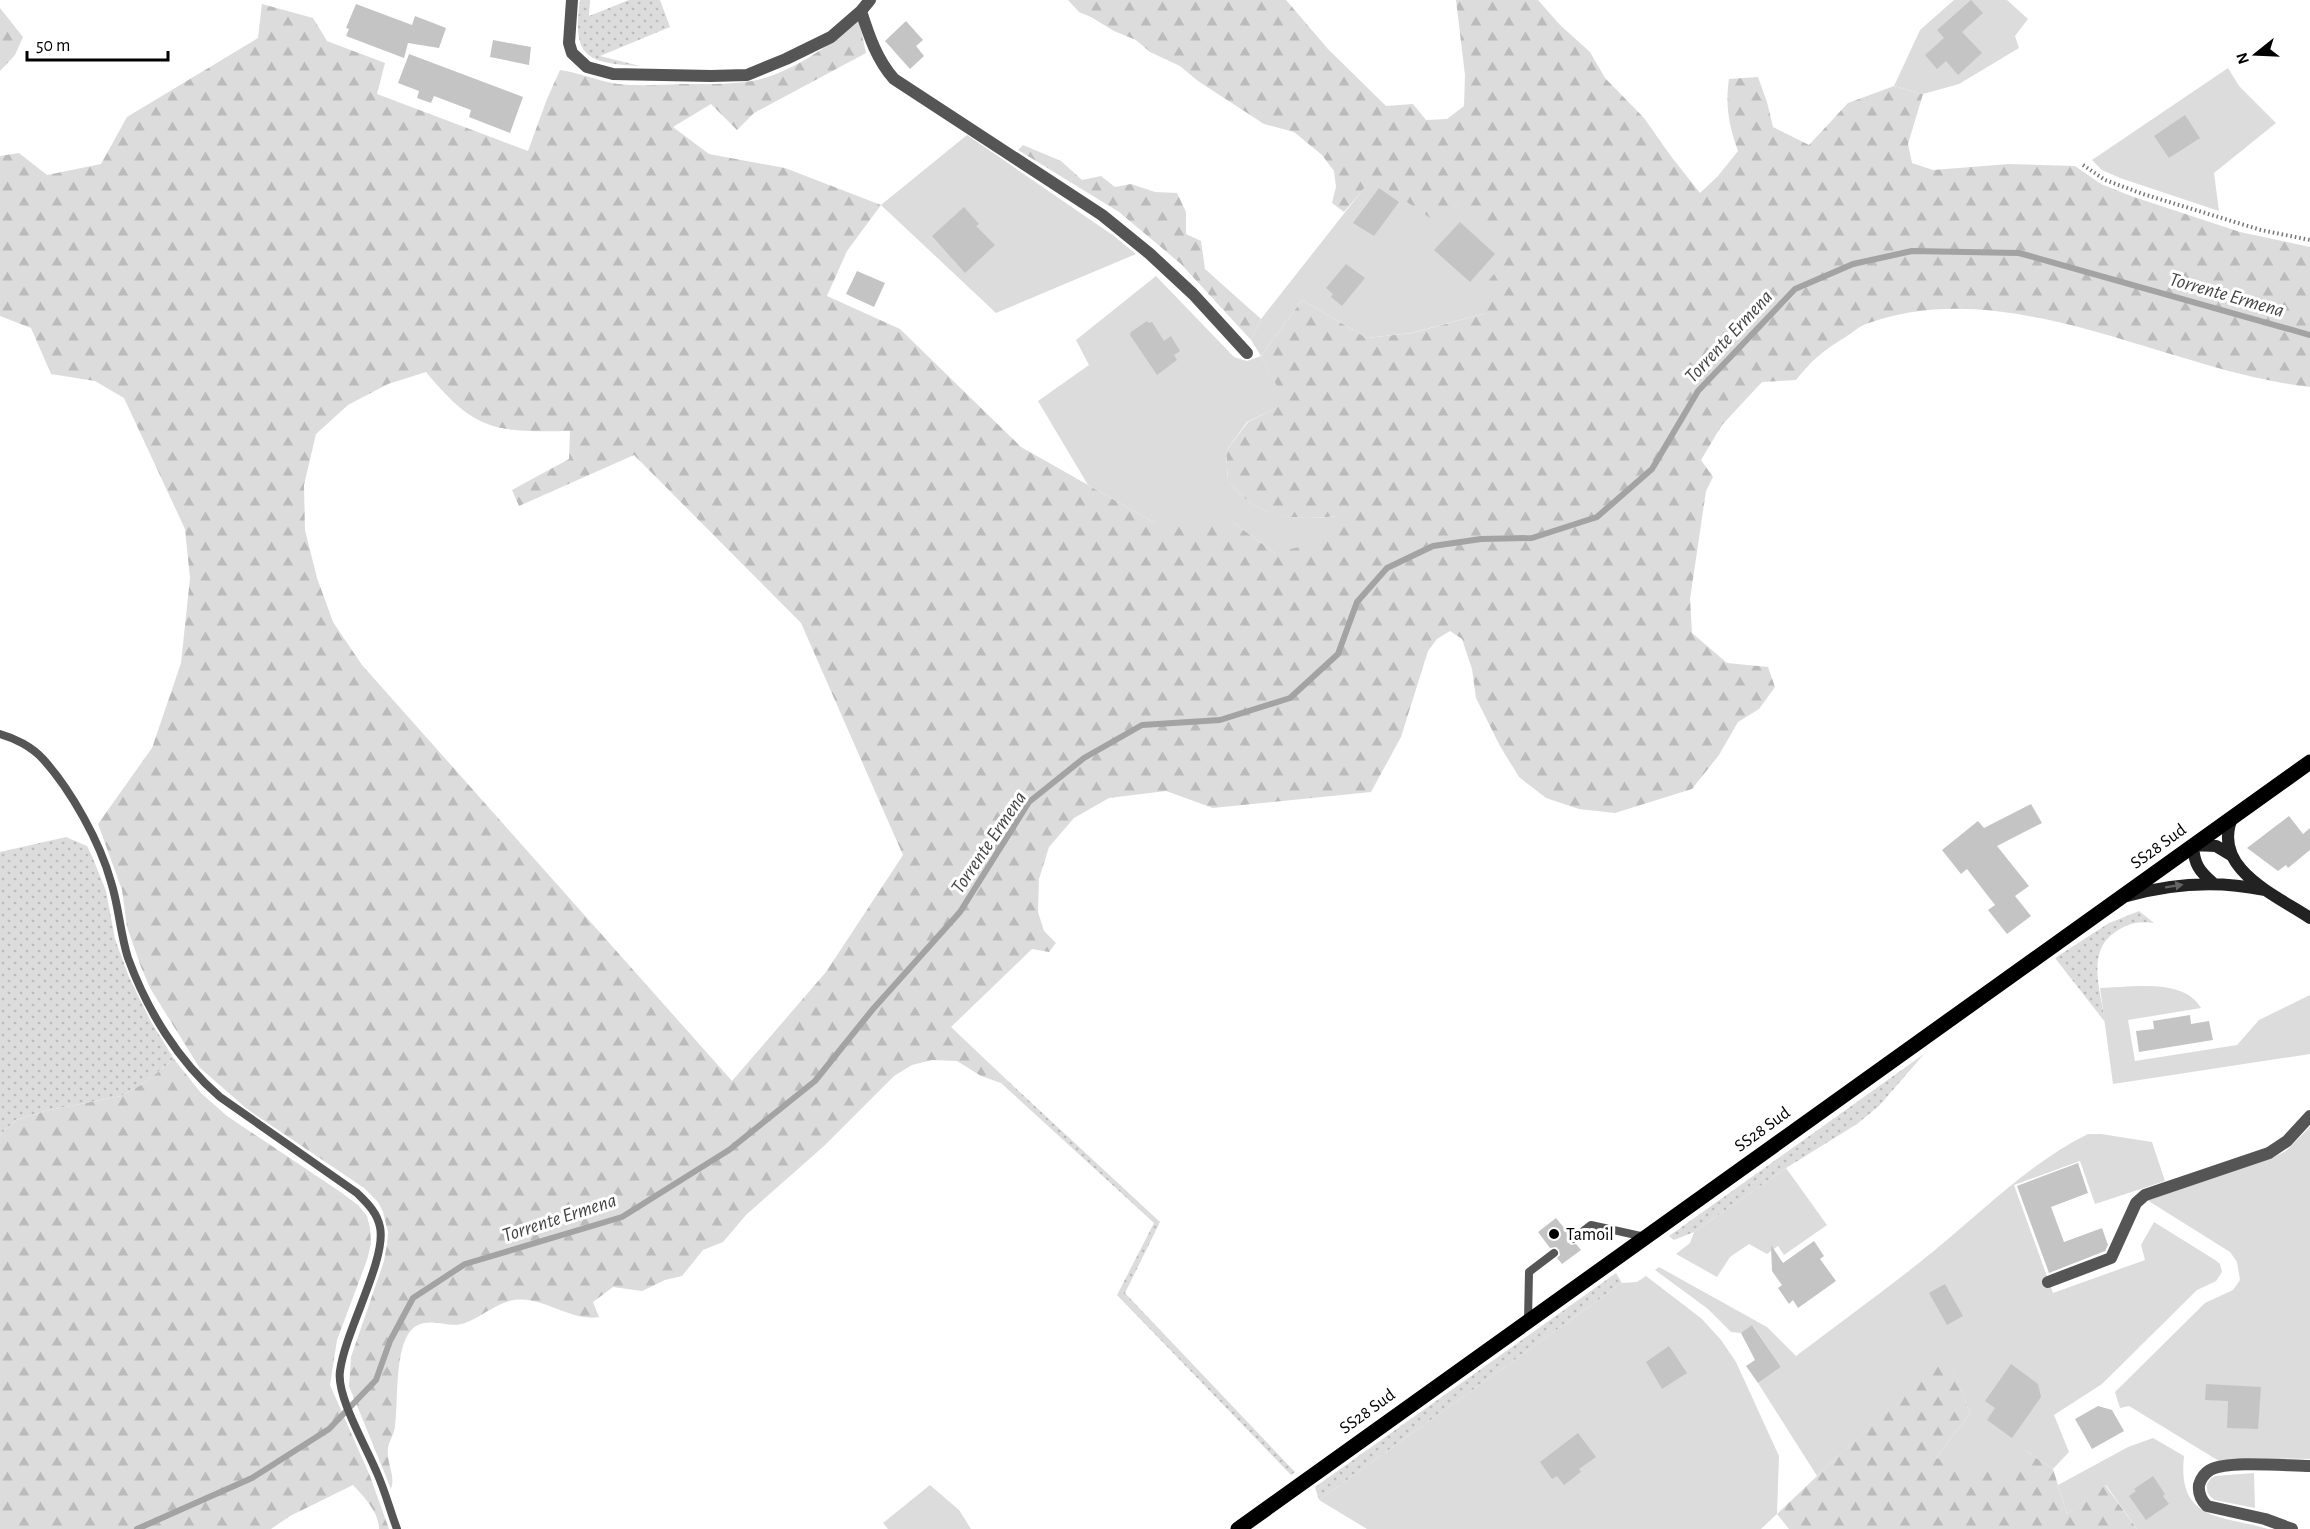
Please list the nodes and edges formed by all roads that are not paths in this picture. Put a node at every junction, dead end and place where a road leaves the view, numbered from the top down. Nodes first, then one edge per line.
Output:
1 (572, 0) edge
2 (870, 0) edge
3 (861, 11) junction
4 (1247, 352) dead end
5 (0, 734) edge
6 (2310, 762) edge
7 (2233, 816) junction
8 (2193, 845) junction
9 (2231, 855) junction
10 (2213, 883) junction
11 (2265, 890) junction
12 (2118, 899) junction
13 (2310, 918) edge
14 (2310, 1116) edge
15 (1645, 1237) junction
16 (1572, 1239) dead end
17 (1554, 1253) dead end
18 (2048, 1282) dead end
19 (1528, 1320) junction
20 (2310, 1466) edge
21 (397, 1529) edge
22 (1238, 1529) edge
23 (2292, 1529) edge

1 - 3 street
2 - 3 street
3 - 4 street
5 - 21 lane
6 - 7 main road, SS28 Sud
7 - 8 main road, SS28 Sud
7 - 9 main road
8 - 9 main road
8 - 10 main road
8 - 12 main road, SS28 Sud
9 - 11 main road
10 - 11 main road
12 -> 10 main road
11 - 13 main road
12 - 15 main road, SS28 Sud
14 - 18 street
15 - 16 lane
15 - 19 main road, SS28 Sud
17 - 19 lane
19 - 22 main road, SS28 Sud
20 - 23 street

